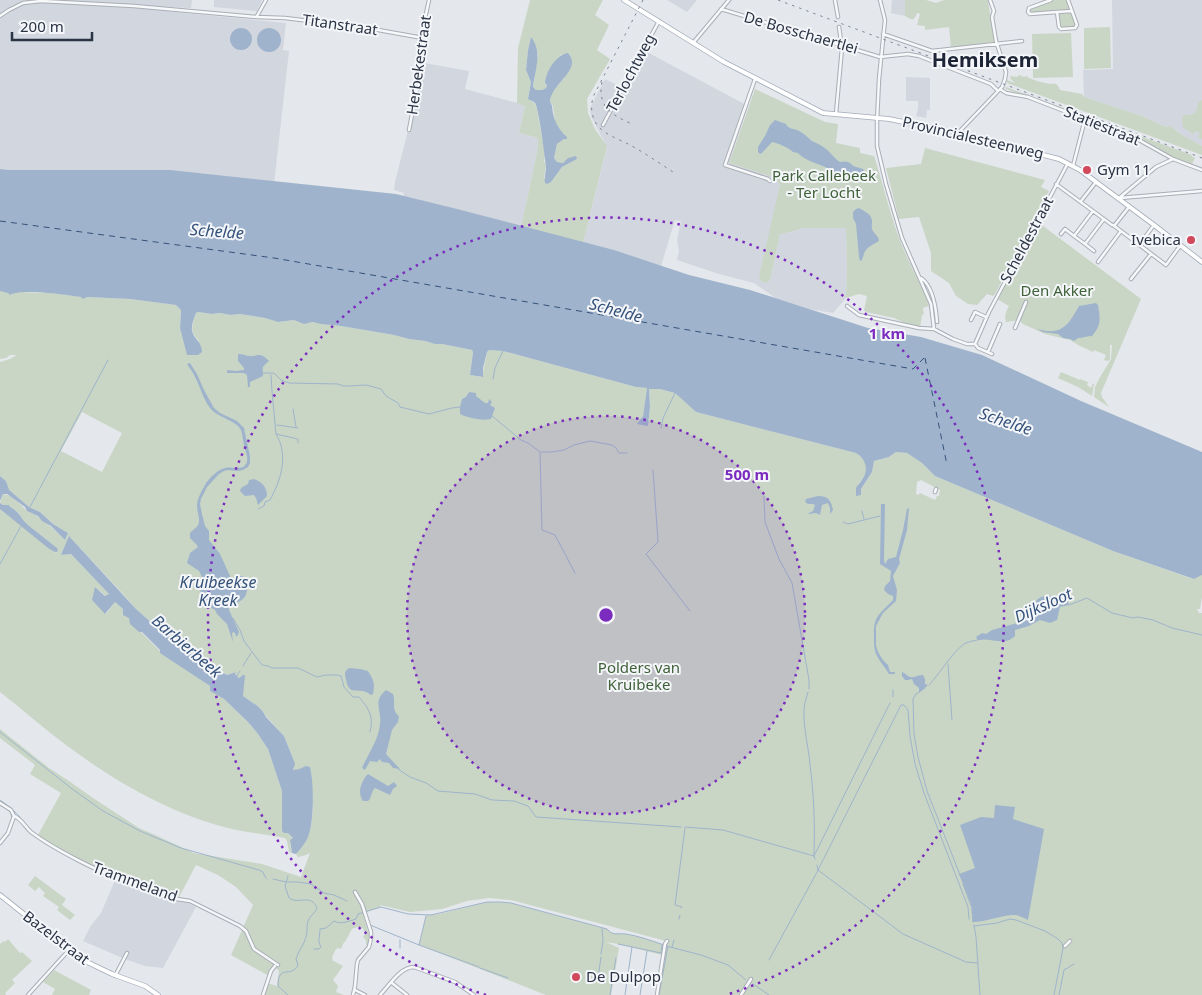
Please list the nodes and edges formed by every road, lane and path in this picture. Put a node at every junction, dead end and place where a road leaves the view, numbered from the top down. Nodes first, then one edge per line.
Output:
1 (266, 0) edge
2 (428, 0) edge
3 (624, 0) edge
4 (729, 0) edge
5 (835, 0) edge
6 (880, 0) edge
7 (990, 0) edge
8 (1052, 0) edge
9 (1068, 0) edge
10 (722, 9) junction
11 (1072, 11) junction
12 (1057, 12) junction
13 (0, 16) edge
14 (838, 16) dead end
15 (257, 17) junction
16 (659, 21) junction
17 (839, 27) dead end
18 (883, 34) junction
19 (423, 38) junction
20 (1022, 42) dead end
21 (693, 43) junction
22 (996, 44) junction
23 (842, 45) junction
24 (880, 57) junction
25 (755, 79) junction
26 (999, 90) junction
27 (836, 114) junction
28 (877, 117) junction
29 (1085, 119) junction
30 (603, 125) dead end
31 (409, 130) dead end
32 (958, 133) junction
33 (1173, 159) junction
34 (1068, 163) junction
35 (1073, 166) junction
36 (1202, 170) edge
37 (770, 181) dead end
38 (1096, 182) junction
39 (1056, 184) junction
40 (1202, 191) edge
41 (1118, 199) junction
42 (1080, 201) junction
43 (1129, 207) junction
44 (1093, 211) junction
45 (1104, 219) junction
46 (1113, 225) junction
47 (1154, 225) junction
48 (1121, 231) junction
49 (1062, 234) dead end
50 (1074, 236) junction
51 (1085, 244) junction
52 (1139, 245) junction
53 (1180, 246) junction
54 (1094, 251) dead end
55 (1150, 254) junction
56 (1098, 262) dead end
57 (1202, 262) edge
58 (920, 277) junction
59 (1131, 279) dead end
60 (1026, 302) dead end
61 (846, 306) dead end
62 (986, 317) junction
63 (971, 320) dead end
64 (937, 322) dead end
65 (1000, 324) dead end
66 (1015, 328) dead end
67 (934, 329) junction
68 (975, 344) junction
69 (988, 352) junction
70 (992, 354) dead end
71 (0, 803) edge
72 (0, 808) edge
73 (14, 816) junction
74 (0, 843) edge
75 (355, 892) dead end
76 (0, 895) edge
77 (667, 941) dead end
78 (1070, 941) dead end
79 (1065, 946) dead end
80 (69, 950) junction
81 (127, 952) dead end
82 (115, 976) junction
83 (751, 978) dead end
84 (392, 983) junction
85 (354, 990) junction
86 (28, 995) edge
87 (158, 995) edge
88 (263, 995) edge
89 (353, 995) edge
90 (365, 995) edge
91 (380, 995) edge
92 (407, 995) edge
93 (474, 995) edge
94 (657, 995) edge
95 (741, 995) edge

1 - 15 street
2 - 19 street, Herbekestraat
3 - 16 main road, Provincialesteenweg
4 - 10 street
5 - 14 street
6 - 18 street
7 - 22 street
8 - 12 street
9 - 11 street
10 - 21 street
10 - 23 street, De Bosschaertlei
11 - 12 street
11 - 12 street
13 - 15 street, Titanstraat
15 - 19 street, Titanstraat
16 - 21 main road, Provincialesteenweg
16 - 30 street, Terlochtweg
17 - 23 street
18 - 22 street
18 - 24 street
19 - 31 street, Herbekestraat
20 - 22 street
21 - 25 main road, Provincialesteenweg
22 - 26 street
23 - 24 street, De Bosschaertlei
23 - 27 street
24 - 26 street, Statiestraat
24 - 28 street
25 - 27 main road, Provincialesteenweg
25 - 37 street
26 - 29 street, Statiestraat
26 - 32 street
27 - 28 main road, Provincialesteenweg
28 - 32 main road, Provincialesteenweg
28 - 58 street
29 - 33 street, Statiestraat
29 - 35 street
32 - 34 main road, Provincialesteenweg
33 - 36 street, Statiestraat
33 - 41 street
34 - 35 main road, Provincialesteenweg
34 - 39 street, Scheldestraat
35 - 38 main road, Provincialesteenweg
38 - 41 main road, Provincialesteenweg
38 - 42 street
39 - 42 street
39 - 62 street, Scheldestraat
40 - 41 street
41 - 43 main road, Provincialesteenweg
42 - 44 street
43 - 46 street
43 - 47 main road, Provincialesteenweg
44 - 45 street
44 - 50 street
45 - 46 street
45 - 51 street
46 - 48 street
47 - 52 street
47 - 53 main road, Provincialesteenweg
48 - 52 street
48 - 56 street
49 - 50 street
50 - 51 street
51 - 54 street
52 - 55 street
53 - 55 street
53 - 57 main road, Provincialesteenweg
55 - 59 street
58 - 64 street
58 - 67 street
60 - 66 street
61 - 67 street
62 - 63 street
62 - 68 street, Scheldestraat
65 - 69 street
67 - 68 street
68 - 69 street
69 - 70 street
71 - 72 street
71 - 73 street, Trammeland
73 - 74 street
73 - 88 street, Trammeland
75 - 85 street
76 - 80 main road, Bazelstraat
77 - 94 street
78 - 79 street
80 - 82 main road, Bazelstraat
80 - 86 street
81 - 82 street
82 - 87 main road, Bazelstraat
83 - 95 street
84 - 91 street
84 - 92 street
84 - 93 street
85 - 89 street
85 - 90 street

